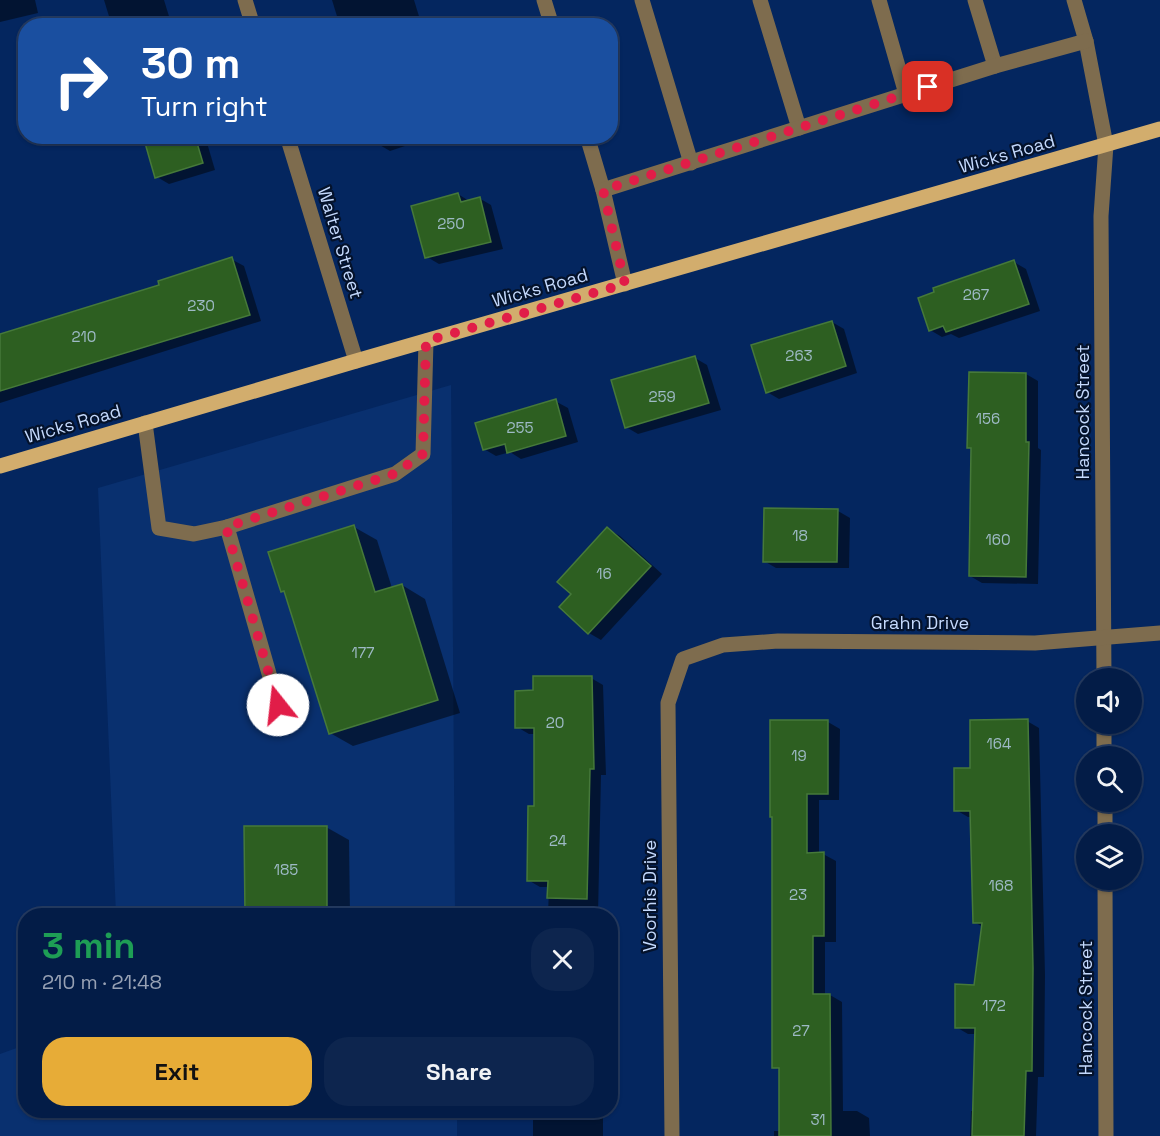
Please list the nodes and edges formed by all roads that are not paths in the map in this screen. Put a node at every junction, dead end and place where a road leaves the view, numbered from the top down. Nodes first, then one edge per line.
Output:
1 (245, 0) edge
2 (544, 0) edge
3 (642, 0) edge
4 (760, 0) edge
5 (879, 0) edge
6 (975, 0) edge
7 (1074, 0) edge
8 (250, 18) edge
9 (550, 18) edge
10 (1086, 41) junction
11 (995, 66) junction
12 (906, 94) junction
13 (799, 128) junction
14 (1160, 129) edge
15 (288, 144) edge
16 (589, 144) edge
17 (1106, 146) junction
18 (691, 163) junction
19 (603, 190) junction
20 (625, 284) junction
21 (426, 341) junction
22 (356, 361) junction
23 (145, 423) junction
24 (0, 466) edge
25 (226, 527) junction
26 (1160, 633) edge
27 (1104, 638) junction
28 (683, 659) joint
29 (1104, 668) edge
30 (278, 705) dead end
31 (1105, 890) edge
32 (672, 1136) edge
33 (1106, 1136) edge

1 - 8 street
2 - 9 street
3 - 18 street
4 - 13 street
5 - 12 street
6 - 11 street
7 - 10 street, Hancock Street
10 - 11 street
10 - 17 street, Hancock Street
11 - 12 street
12 - 13 street
13 - 18 street
14 - 17 main road, Wicks Road
15 - 22 street, Walter Street
16 - 19 street
17 - 20 main road, Wicks Road
17 - 27 street, Hancock Street
18 - 19 street
19 - 20 street
20 - 21 main road, Wicks Road
21 - 22 main road, Wicks Road
21 - 25 street
22 - 23 main road, Wicks Road
23 - 24 main road, Wicks Road
23 - 25 street
25 - 30 street
26 - 27 street, Grahn Drive
27 - 28 street, Grahn Drive
27 - 29 street, Hancock Street
28 - 32 street, Voorhis Drive
31 - 33 street, Hancock Street

